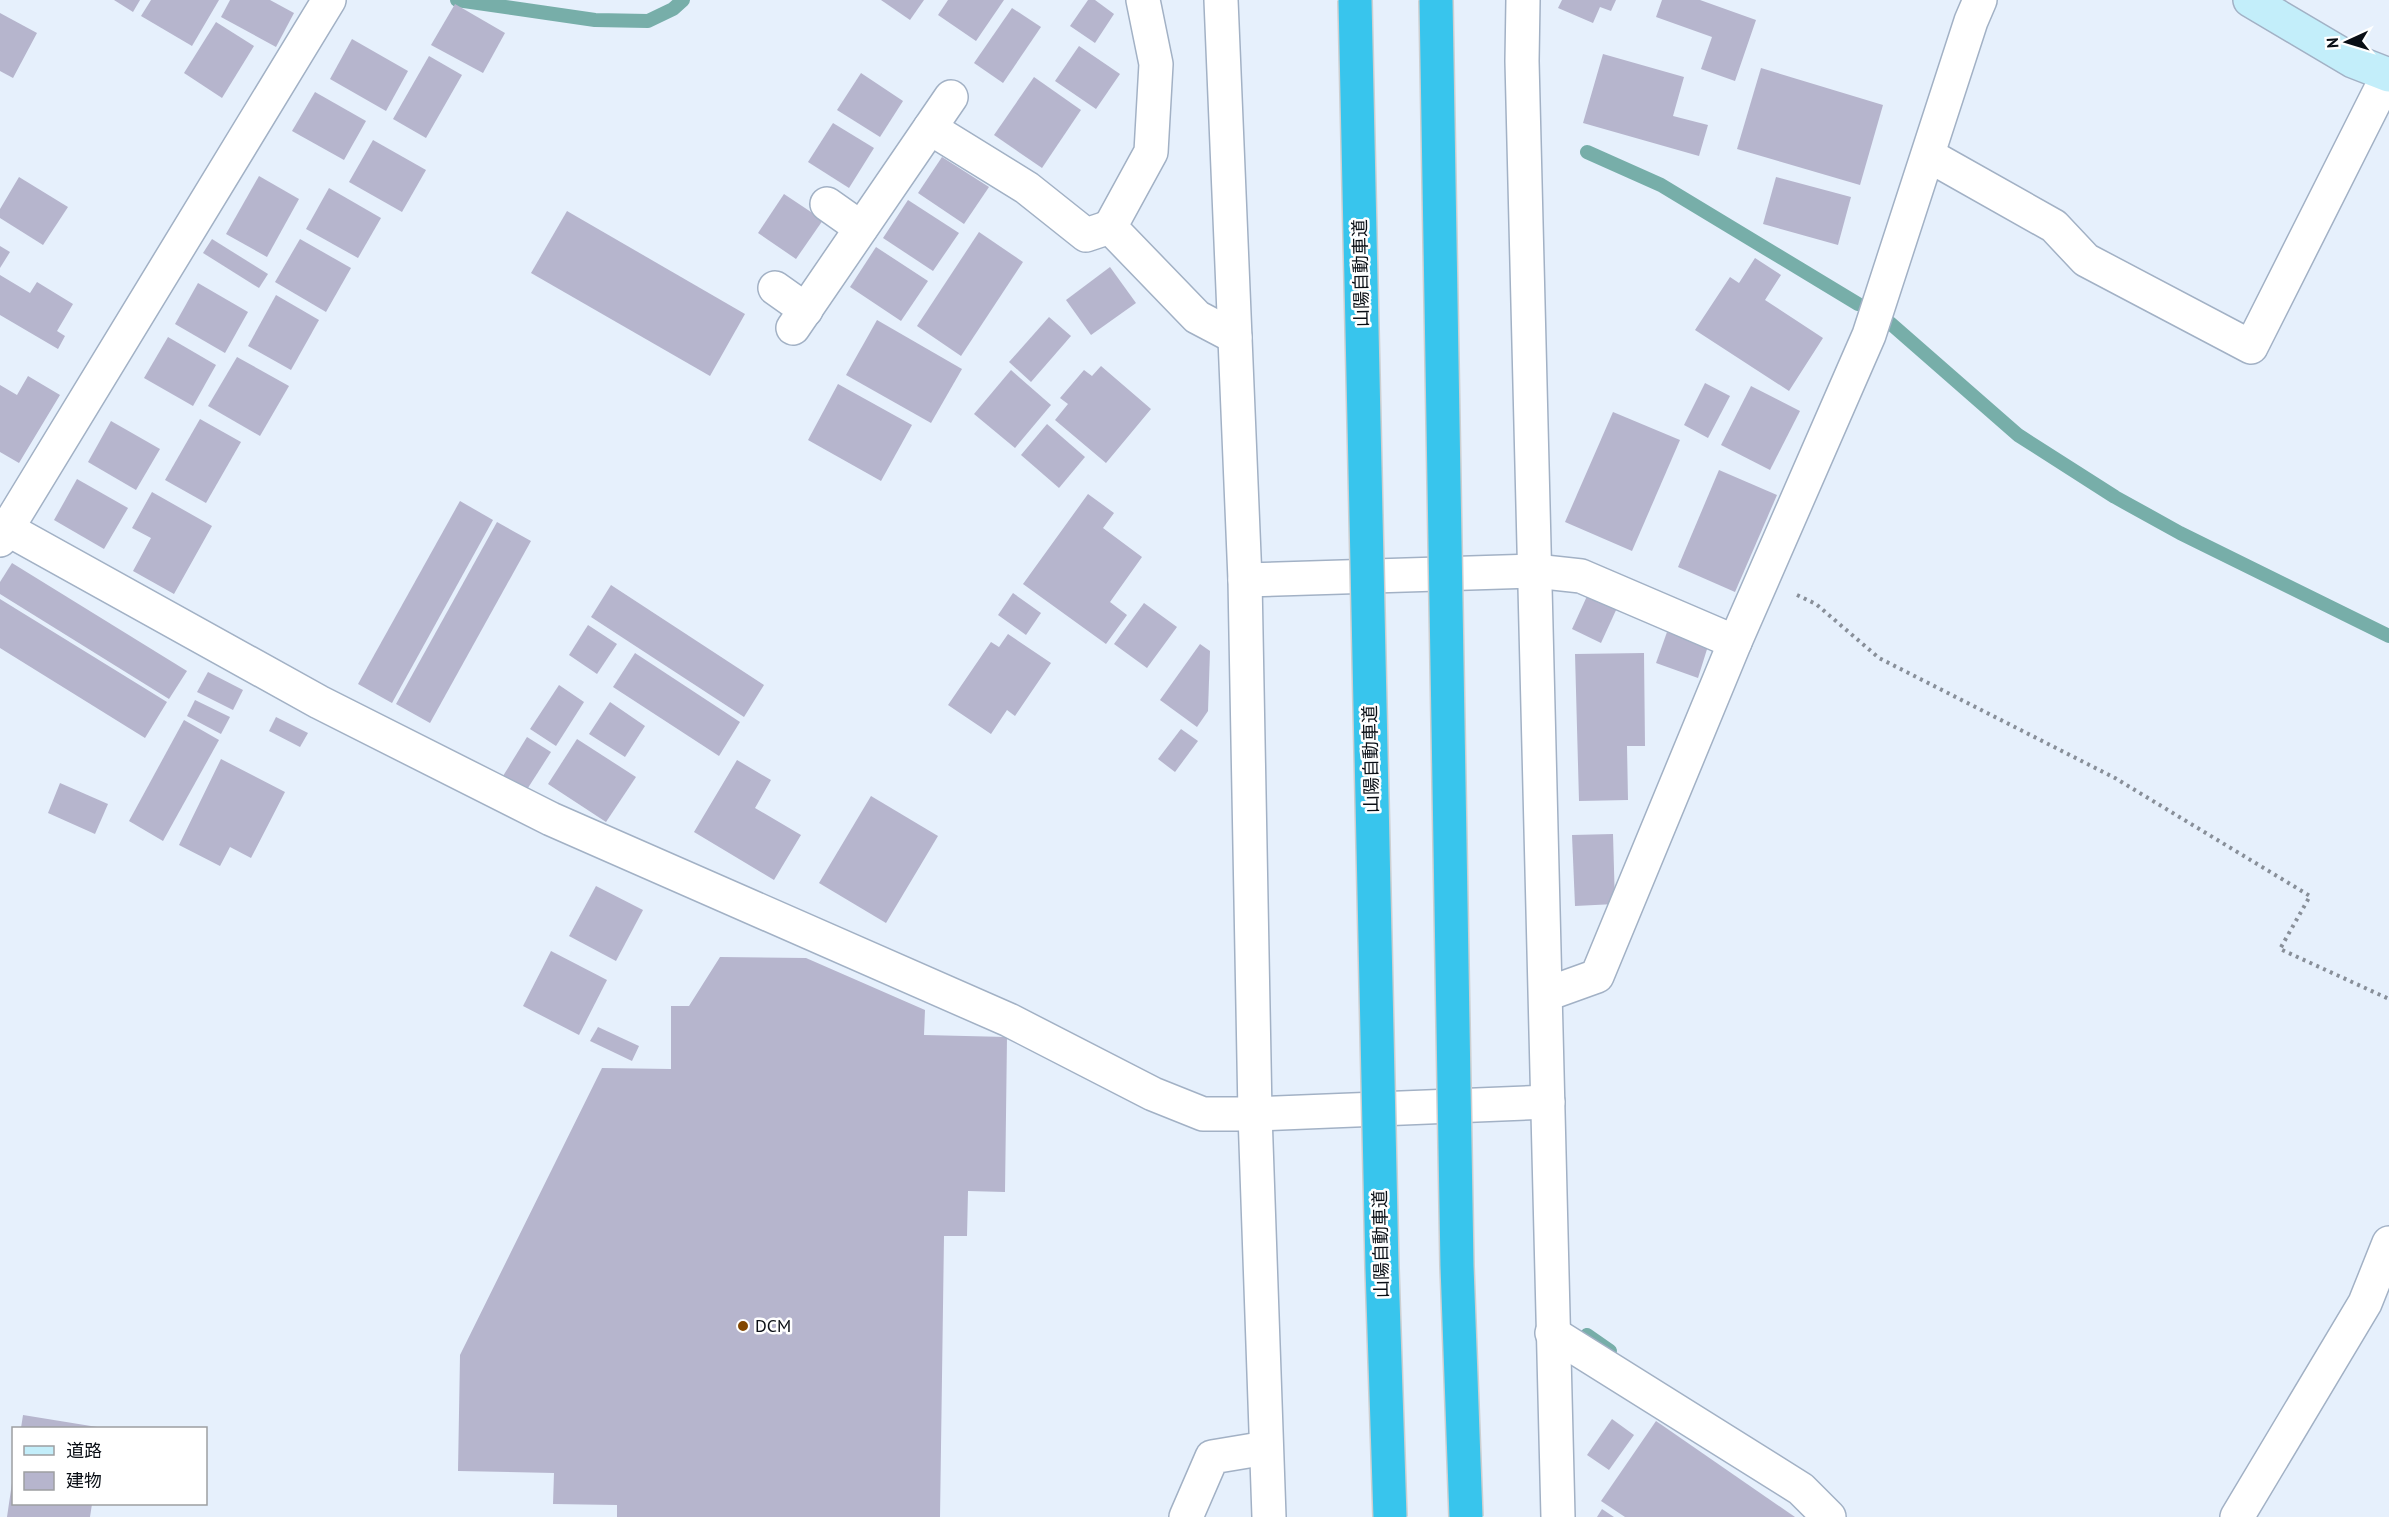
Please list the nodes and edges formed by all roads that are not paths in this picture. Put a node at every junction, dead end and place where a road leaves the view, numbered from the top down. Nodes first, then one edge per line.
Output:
1 (329, 0) edge
2 (1143, 0) edge
3 (1221, 0) edge
4 (1355, 0) edge
5 (1436, 0) edge
6 (1523, 0) edge
7 (1980, 0) edge
8 (2250, 0) edge
9 (2389, 75) edge
10 (951, 97) dead end
11 (930, 128) junction
12 (1928, 155) junction
13 (827, 204) dead end
14 (1110, 227) junction
15 (861, 228) junction
16 (775, 288) dead end
17 (1235, 337) junction
18 (2, 532) edge
19 (1535, 571) junction
20 (1245, 580) junction
21 (1735, 642) junction
22 (1546, 994) junction
23 (1548, 1102) junction
24 (1255, 1114) junction
25 (2389, 1243) edge
26 (1552, 1333) junction
27 (1266, 1448) junction
28 (1186, 1517) edge
29 (1269, 1517) edge
30 (1390, 1517) edge
31 (1466, 1517) edge
32 (1558, 1517) edge
33 (1828, 1517) edge
34 (2237, 1517) edge

1 - 18 street
2 - 14 street
3 - 17 street
4 - 30 highway, 山陽自動車道, bridge
5 - 31 highway, bridge
6 - 19 street
7 - 12 street
8 - 9 main road
9 - 12 street
10 - 11 street
11 - 14 street
11 - 15 street
12 - 21 street
13 - 15 street
14 - 17 street
15 - 16 street
17 - 20 street
18 - 24 street
19 - 20 street
19 - 21 street
19 - 22 street
20 - 24 street
21 - 22 street
22 - 23 street
23 - 24 street
23 - 26 street
24 - 27 street
25 - 34 street
26 - 32 street
26 - 33 street
27 - 28 street
27 - 29 street

